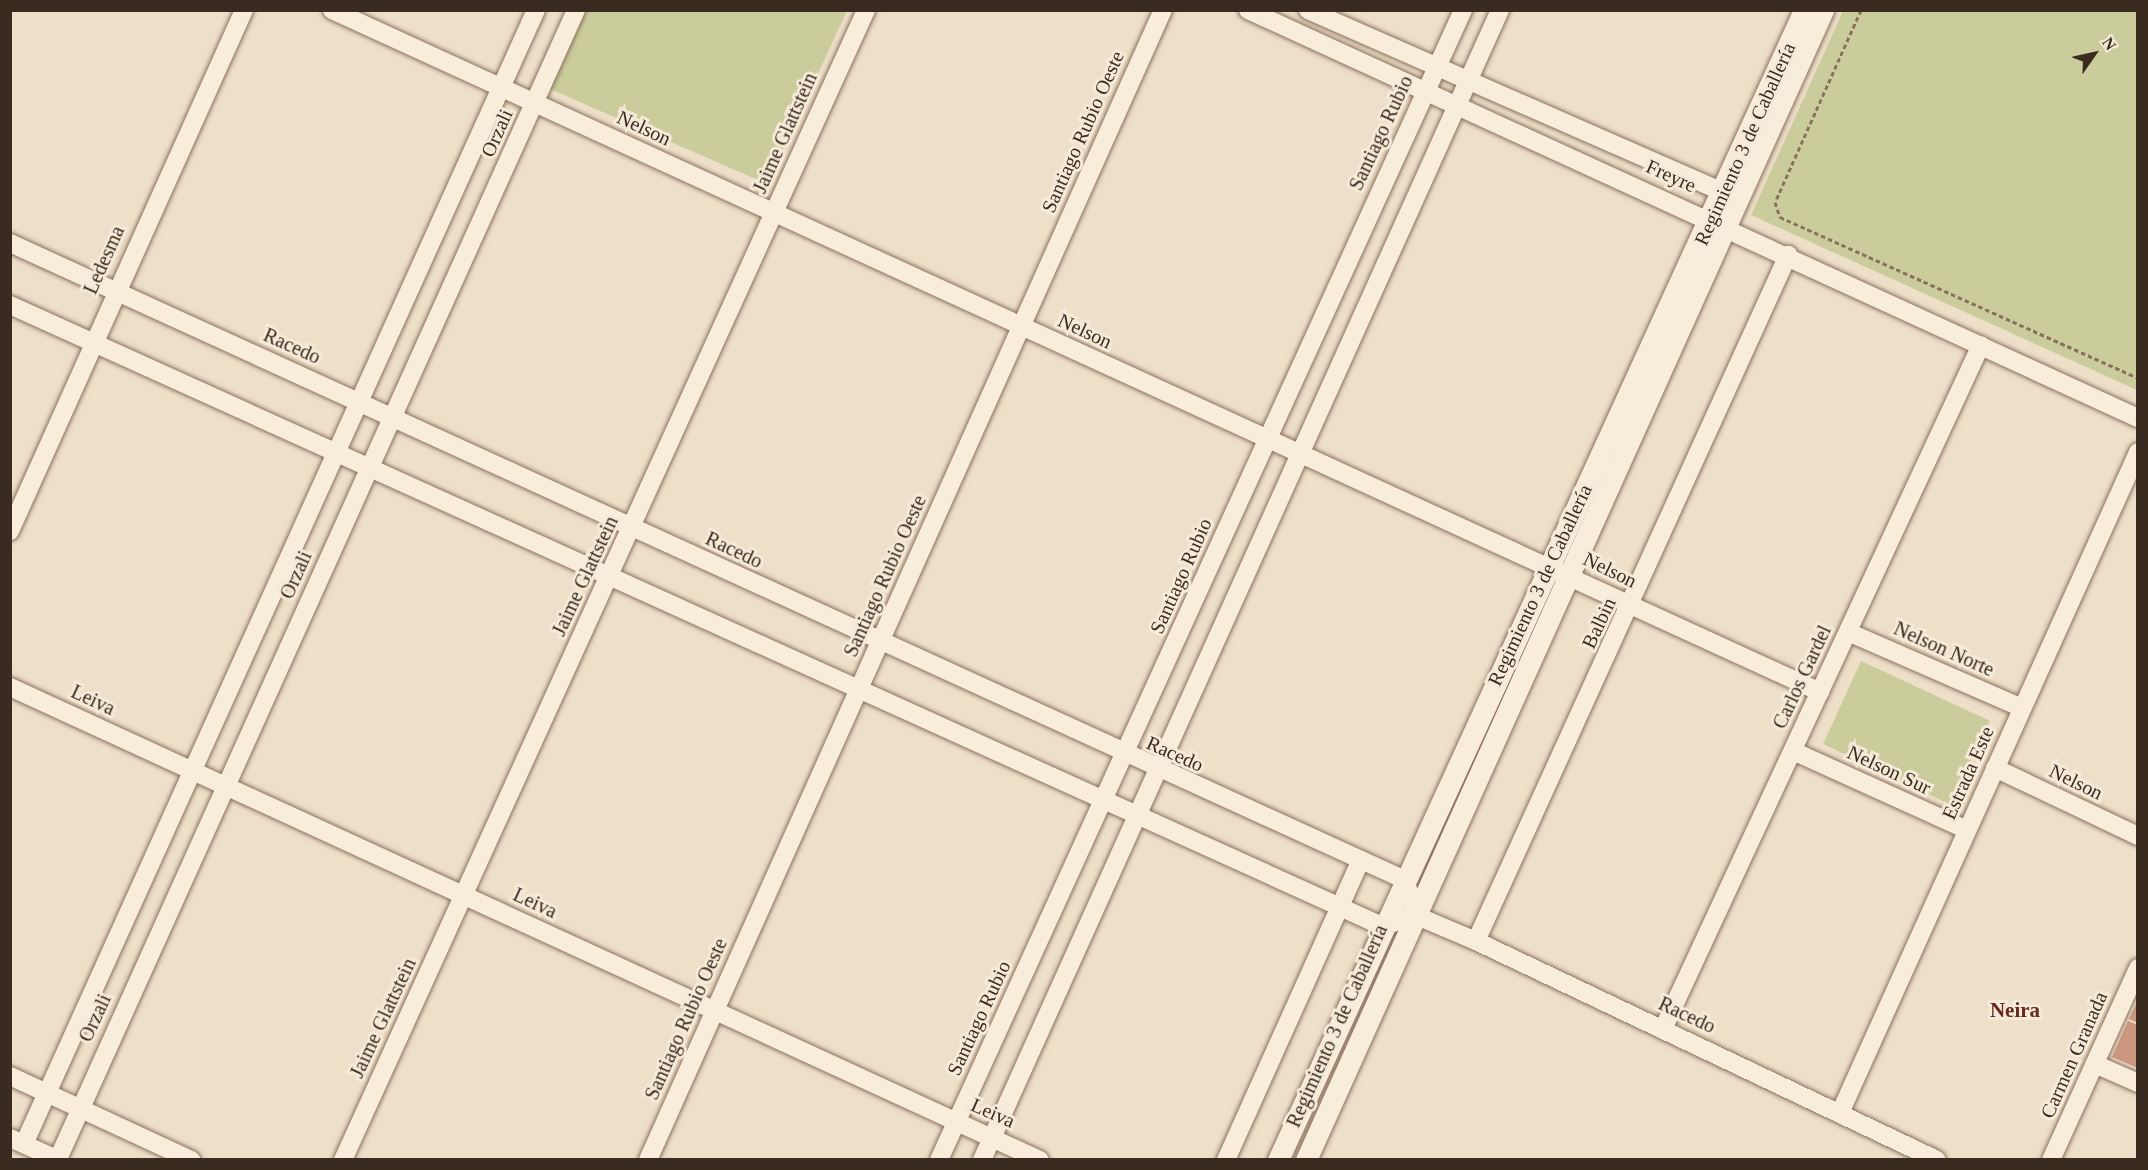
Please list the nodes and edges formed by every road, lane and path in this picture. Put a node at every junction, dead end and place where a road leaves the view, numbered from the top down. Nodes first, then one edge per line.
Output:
1 (244, 10) edge
2 (332, 10) edge
3 (536, 10) edge
4 (576, 10) edge
5 (866, 10) edge
6 (1163, 10) edge
7 (1248, 10) edge
8 (1308, 10) edge
9 (1463, 10) edge
10 (1500, 10) edge
11 (1804, 10) edge
12 (1822, 10) edge
13 (1861, 10) edge
14 (1436, 68) junction
15 (1467, 80) junction
16 (502, 88) junction
17 (1425, 91) junction
18 (535, 103) junction
19 (1456, 104) junction
20 (1731, 196) junction
21 (774, 213) junction
22 (1719, 223) junction
23 (10, 243) edge
24 (1788, 255) junction
25 (114, 291) junction
26 (10, 305) edge
27 (1022, 326) junction
28 (92, 344) junction
29 (1981, 345) junction
30 (2138, 378) edge
31 (360, 402) junction
32 (392, 416) junction
33 (2138, 418) edge
34 (1267, 438) junction
35 (2138, 452) edge
36 (1298, 453) junction
37 (336, 454) junction
38 (369, 469) junction
39 (633, 527) junction
40 (10, 531) edge
41 (1548, 566) junction
42 (1571, 576) junction
43 (608, 577) junction
44 (1632, 606) junction
45 (1848, 632) junction
46 (879, 643) junction
47 (10, 687) edge
48 (858, 691) junction
49 (1820, 692) junction
50 (2022, 708) junction
51 (1793, 751) junction
52 (1124, 756) junction
53 (1995, 768) junction
54 (193, 771) junction
55 (1158, 771) junction
56 (226, 786) junction
57 (1103, 802) junction
58 (1138, 817) junction
59 (1967, 830) junction
60 (2138, 836) edge
61 (1361, 860) junction
62 (1405, 880) junction
63 (465, 895) junction
64 (1340, 907) junction
65 (1416, 916) junction
66 (1382, 926) junction
67 (1476, 941) junction
68 (2138, 969) edge
69 (715, 1010) junction
70 (1663, 1029) junction
71 (2095, 1064) junction
72 (10, 1076) edge
73 (2138, 1083) edge
74 (45, 1092) junction
75 (79, 1107) junction
76 (1840, 1113) junction
77 (956, 1121) junction
78 (992, 1137) junction
79 (17, 1141) edge
80 (58, 1159) edge
81 (191, 1160) edge
82 (343, 1160) edge
83 (648, 1160) edge
84 (939, 1160) edge
85 (982, 1160) edge
86 (1040, 1160) edge
87 (1226, 1160) edge
88 (1278, 1160) edge
89 (1306, 1160) edge
90 (1937, 1160) edge
91 (2051, 1160) edge

1 - 25 street, Ledesma
2 - 16 street, Nelson
3 - 16 street, Orzali
4 - 18 street, Orzali
5 - 21 street, Jaime Glattstein
6 - 27 street, Santiago Rubio Oeste
7 - 17 street, Freyre
8 - 14 street, Freyre
9 - 14 street, Santiago Rubio
10 - 15 street
11 - 20 street, Regimiento 3 de Caballería
12 - 20 street, Regimiento 3 de Caballería
13 - 30 path
14 - 15 street, Freyre
14 - 17 street, Santiago Rubio
15 - 19 street
15 - 20 street, Freyre
16 - 18 street, Nelson
16 - 31 street, Orzali
17 - 19 street, Freyre
17 - 34 street, Santiago Rubio
18 - 21 street, Nelson
18 - 32 street, Orzali
19 - 22 street, Freyre
19 - 36 street
20 - 22 street, Regimiento 3 de Caballería
21 - 27 street, Nelson
21 - 39 street, Jaime Glattstein
22 - 24 street, Freyre
22 - 41 street, Regimiento 3 de Caballería
22 - 42 street, Regimiento 3 de Caballería
23 - 25 street, Racedo
24 - 29 street, Freyre
24 - 44 street, Balbin
25 - 28 street, Ledesma
25 - 31 street, Racedo
26 - 28 street
27 - 34 street, Nelson
27 - 46 street, Santiago Rubio Oeste
28 - 37 street
28 - 40 street, Ledesma
29 - 33 street, Freyre
29 - 45 street, Carlos Gardel
31 - 32 street, Racedo
31 - 37 street, Orzali
32 - 38 street, Orzali
32 - 39 street, Racedo
34 - 36 street, Nelson
34 - 52 street, Santiago Rubio
35 - 50 street, Estrada Este
36 - 41 street, Nelson
36 - 55 street
37 - 38 street
37 - 54 street, Orzali
38 - 43 street
38 - 56 street, Orzali
39 - 43 street, Jaime Glattstein
39 - 46 street, Racedo
41 - 42 street, Nelson
41 - 62 street, Regimiento 3 de Caballería
42 - 44 street, Nelson
42 - 65 street, Regimiento 3 de Caballería
43 - 48 street
43 - 63 street, Jaime Glattstein
44 - 49 street, Nelson
44 - 67 street, Balbin
45 - 49 street, Carlos Gardel
45 - 50 street, Nelson Norte
46 - 48 street, Santiago Rubio Oeste
46 - 52 street, Racedo
47 - 54 street, Leiva
48 - 57 street
48 - 69 street, Santiago Rubio Oeste
49 - 51 street, Carlos Gardel
50 - 53 street, Estrada Este
51 - 59 street, Nelson Sur
51 - 70 street, Carlos Gardel
52 - 55 street, Racedo
52 - 57 street, Santiago Rubio
53 - 59 street, Estrada Este
53 - 60 street, Nelson
54 - 56 street, Leiva
54 - 74 street, Orzali
55 - 58 street
55 - 61 street, Racedo
56 - 63 street, Leiva
56 - 75 street, Orzali
57 - 58 street
57 - 77 street, Santiago Rubio
58 - 64 street
58 - 78 street
59 - 76 street, Estrada Este
61 - 62 street, Racedo
61 - 64 street
62 - 65 street
62 - 66 street, Regimiento 3 de Caballería
63 - 69 street, Leiva
63 - 82 street, Jaime Glattstein
64 - 66 street
64 - 87 street
65 - 66 street
65 - 67 street, Racedo
65 - 89 street, Regimiento 3 de Caballería
66 - 88 street, Regimiento 3 de Caballería
67 - 70 street, Racedo
68 - 71 street, Carmen Granada
69 - 77 street, Leiva
69 - 83 street, Santiago Rubio Oeste
70 - 76 street, Racedo
71 - 73 street
71 - 91 street, Carmen Granada
72 - 74 street
74 - 75 street
74 - 79 street, Orzali
75 - 80 street, Orzali
75 - 81 street
76 - 90 street, Racedo
77 - 78 street, Leiva
77 - 84 street, Santiago Rubio
78 - 85 street
78 - 86 street, Leiva
79 - 80 street

